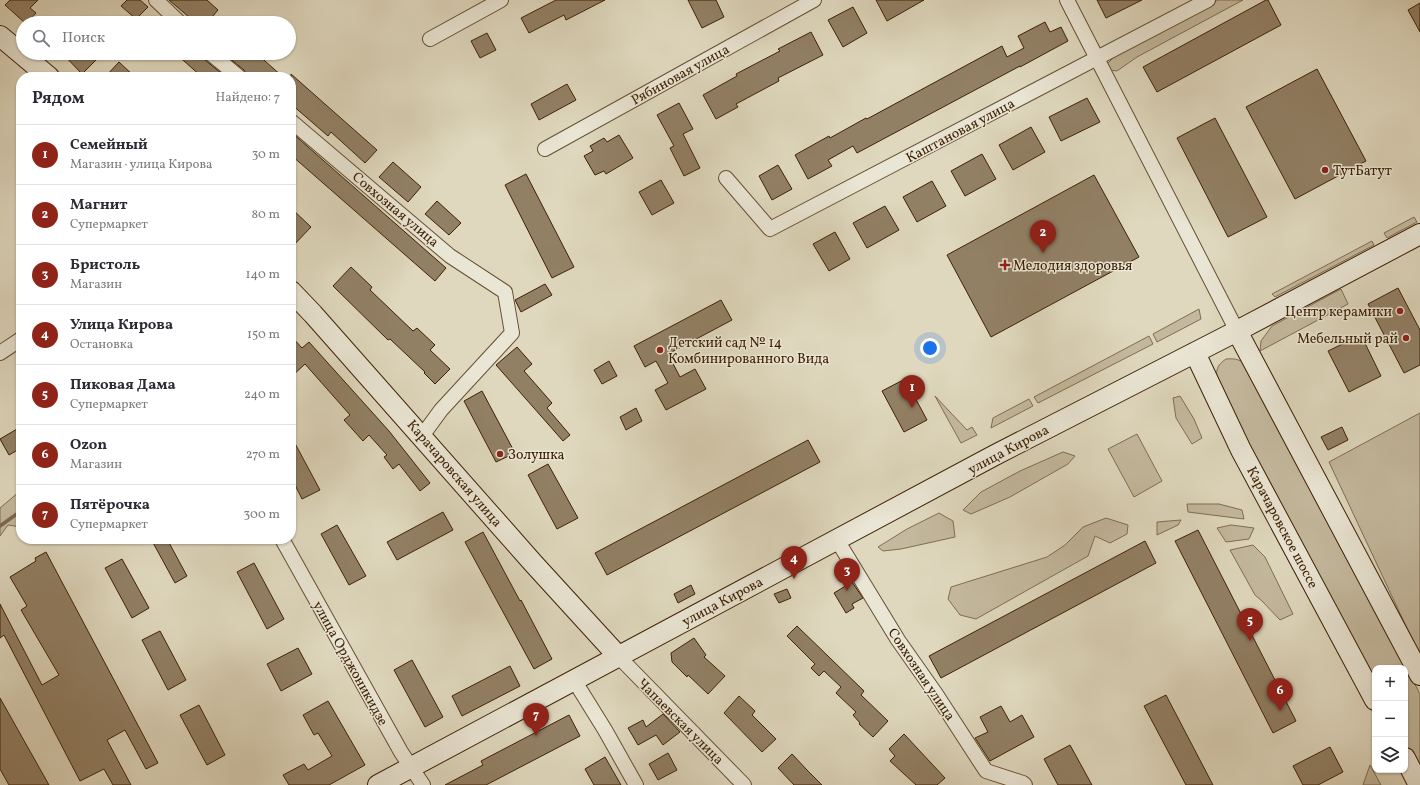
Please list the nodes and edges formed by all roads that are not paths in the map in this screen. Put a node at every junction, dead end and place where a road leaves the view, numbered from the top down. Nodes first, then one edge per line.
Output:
1 (156, 0) edge
2 (501, 0) edge
3 (814, 0) edge
4 (1067, 0) edge
5 (1208, 0) edge
6 (173, 16) edge
7 (0, 36) edge
8 (430, 39) dead end
9 (16, 49) edge
10 (1098, 58) junction
11 (29, 60) edge
12 (218, 60) edge
13 (43, 72) edge
14 (233, 72) edge
15 (296, 125) edge
16 (545, 149) dead end
17 (726, 178) dead end
18 (1420, 234) edge
19 (296, 295) edge
20 (1237, 331) junction
21 (16, 342) edge
22 (0, 353) edge
23 (1195, 353) junction
24 (422, 436) junction
25 (837, 540) junction
26 (285, 544) edge
27 (618, 656) junction
28 (1420, 676) edge
29 (574, 680) junction
30 (1372, 694) edge
31 (1408, 764) edge
32 (411, 767) junction
33 (378, 785) edge
34 (423, 785) edge
35 (636, 785) edge
36 (744, 785) edge
37 (1025, 785) edge
38 (1419, 785) edge

1 - 6 street
2 - 8 street
3 - 16 street, Рябиновая улица
4 - 10 street
5 - 10 street, Каштановая улица
7 - 9 street
10 - 17 street, Каштановая улица
10 - 20 street
11 - 13 street
12 - 14 street
15 - 24 street, Совхозная улица
18 - 20 street, улица Кирова
19 - 24 street, Карачаровская улица
20 - 23 street, улица Кирова
20 - 28 street
21 - 22 street
23 - 25 street, улица Кирова
23 - 30 street, Карачаровское шоссе
24 - 27 street, Карачаровская улица
25 - 27 street, улица Кирова
25 - 37 street, Совхозная улица
26 - 32 street, улица Орджоникидзе
27 - 29 street, улица Кирова
27 - 36 street, Чапаевская улица
29 - 32 street, улица Кирова
29 - 35 street
31 - 38 street
32 - 33 street, улица Кирова
32 - 34 street, улица Орджоникидзе

